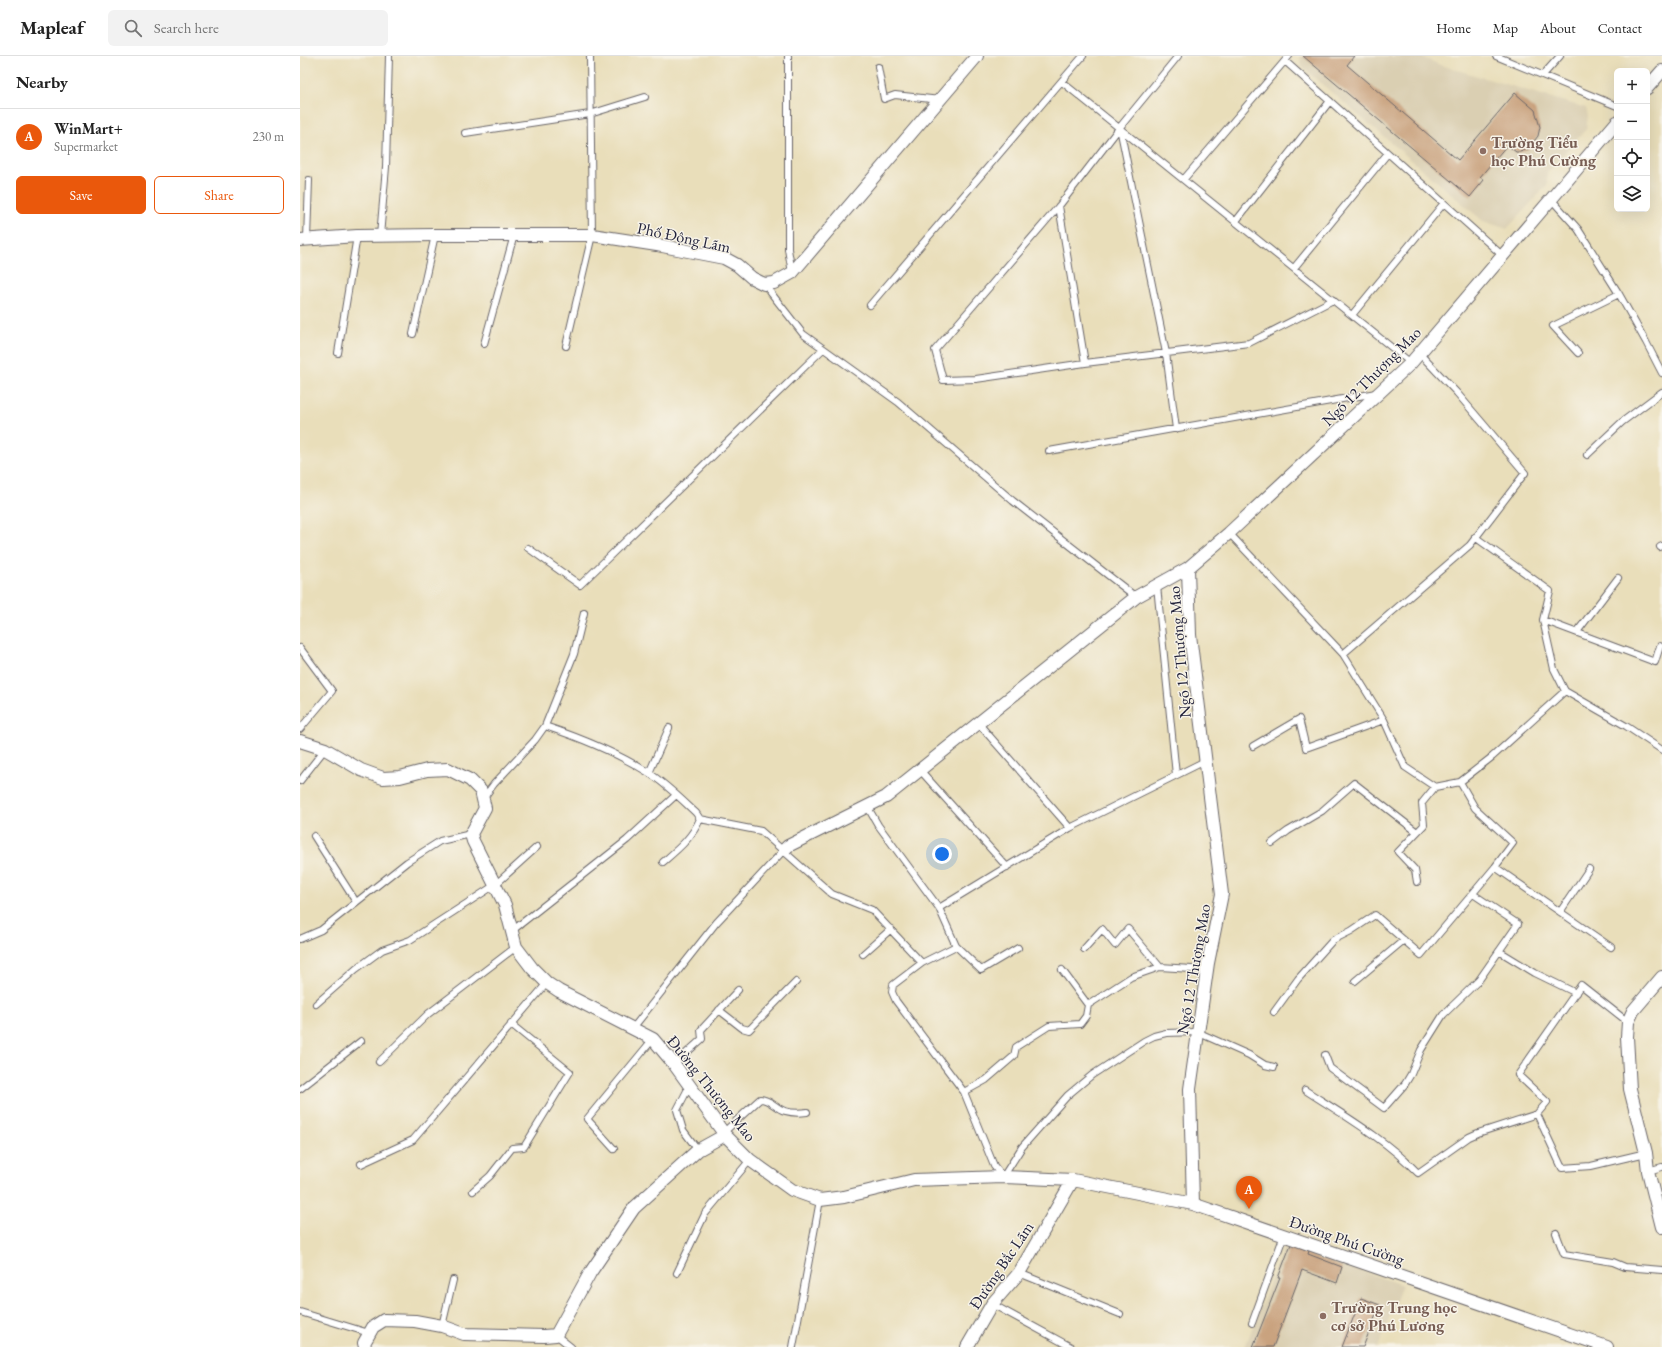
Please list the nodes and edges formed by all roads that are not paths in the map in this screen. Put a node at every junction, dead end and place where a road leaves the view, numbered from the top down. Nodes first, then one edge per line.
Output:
1 (389, 56) edge
2 (590, 56) edge
3 (788, 56) edge
4 (977, 56) edge
5 (1084, 56) edge
6 (1178, 56) edge
7 (1496, 56) edge
8 (1560, 56) edge
9 (1287, 58) edge
10 (878, 67) dead end
11 (1662, 71) edge
12 (1543, 76) junction
13 (1062, 82) junction
14 (1650, 85) edge
15 (645, 97) dead end
16 (940, 100) junction
17 (1330, 101) junction
18 (1614, 105) edge
19 (590, 114) junction
20 (1614, 126) edge
21 (1120, 128) junction
22 (465, 133) dead end
23 (1388, 153) junction
24 (1184, 179) junction
25 (309, 180) dead end
26 (1551, 199) junction
27 (1444, 203) junction
28 (1059, 206) junction
29 (1236, 222) junction
30 (434, 234) junction
31 (514, 235) junction
32 (592, 235) junction
33 (357, 236) junction
34 (380, 236) junction
35 (304, 240) edge
36 (1503, 256) junction
37 (1294, 268) junction
38 (792, 273) junction
39 (764, 284) junction
40 (1619, 294) junction
41 (1333, 300) junction
42 (870, 305) dead end
43 (1352, 315) junction
44 (413, 334) dead end
45 (484, 344) dead end
46 (566, 346) dead end
47 (823, 349) junction
48 (338, 353) dead end
49 (1166, 353) junction
50 (1420, 353) junction
51 (1578, 353) dead end
52 (1085, 363) junction
53 (1411, 363) junction
54 (1662, 373) edge
55 (1379, 392) junction
56 (1662, 392) edge
57 (1176, 429) junction
58 (1049, 451) dead end
59 (1587, 455) dead end
60 (1229, 533) junction
61 (1475, 537) junction
62 (528, 548) dead end
63 (1188, 568) junction
64 (1618, 578) dead end
65 (1156, 586) junction
66 (1136, 597) junction
67 (584, 613) dead end
68 (1543, 620) junction
69 (1577, 632) junction
70 (1660, 646) dead end
71 (300, 648) edge
72 (1342, 654) junction
73 (1565, 691) junction
74 (1384, 720) junction
75 (979, 724) junction
76 (545, 726) junction
77 (669, 728) dead end
78 (300, 729) edge
79 (300, 741) edge
80 (1253, 746) dead end
81 (325, 749) junction
82 (1662, 750) edge
83 (1206, 761) junction
84 (920, 770) junction
85 (649, 774) junction
86 (1176, 775) junction
87 (300, 781) edge
88 (1460, 782) junction
89 (1435, 787) junction
90 (676, 795) junction
91 (483, 799) junction
92 (867, 806) junction
93 (700, 819) junction
94 (1070, 828) junction
95 (1417, 832) junction
96 (471, 834) junction
97 (314, 836) dead end
98 (1272, 843) dead end
99 (537, 847) dead end
100 (784, 850) junction
101 (663, 862) dead end
102 (1007, 867) junction
103 (1495, 867) junction
104 (1589, 869) dead end
105 (1417, 882) dead end
106 (495, 884) junction
107 (1473, 894) junction
108 (356, 902) junction
109 (939, 908) junction
110 (1560, 912) junction
111 (891, 929) junction
112 (513, 930) junction
113 (300, 939) edge
114 (1404, 940) junction
115 (956, 946) junction
116 (516, 947) junction
117 (1611, 947) dead end
118 (1018, 948) dead end
119 (1084, 949) dead end
120 (1499, 951) junction
121 (863, 954) dead end
122 (922, 963) junction
123 (1160, 967) junction
124 (1062, 970) dead end
125 (1207, 970) junction
126 (1662, 977) edge
127 (1355, 981) dead end
128 (796, 982) dead end
129 (547, 983) junction
130 (738, 990) dead end
131 (1576, 993) junction
132 (316, 1004) dead end
133 (1088, 1005) junction
134 (719, 1010) junction
135 (1274, 1012) dead end
136 (1628, 1022) junction
137 (511, 1024) junction
138 (633, 1028) junction
139 (1197, 1032) junction
140 (653, 1039) junction
141 (360, 1041) dead end
142 (1325, 1055) dead end
143 (379, 1062) dead end
144 (674, 1064) junction
145 (1274, 1067) dead end
146 (690, 1085) junction
147 (300, 1089) edge
148 (1305, 1090) dead end
149 (964, 1092) junction
150 (807, 1112) dead end
151 (1536, 1114) junction
152 (725, 1134) junction
153 (614, 1149) dead end
154 (698, 1150) junction
155 (1646, 1153) junction
156 (750, 1160) junction
157 (361, 1164) dead end
158 (1662, 1167) edge
159 (1648, 1171) junction
160 (1003, 1177) junction
161 (1073, 1180) junction
162 (473, 1191) dead end
163 (820, 1200) junction
164 (1193, 1204) junction
165 (1662, 1228) edge
166 (1556, 1233) dead end
167 (1284, 1235) junction
168 (1662, 1270) edge
169 (1019, 1272) junction
170 (676, 1273) dead end
171 (453, 1280) dead end
172 (992, 1304) junction
173 (300, 1312) edge
174 (1120, 1314) dead end
175 (1252, 1323) dead end
176 (442, 1326) junction
177 (369, 1333) junction
178 (556, 1335) junction
179 (365, 1347) edge
180 (572, 1347) edge
181 (793, 1347) edge
182 (967, 1347) edge
183 (1071, 1347) edge
184 (1607, 1347) edge

1 - 34 lane
2 - 19 lane
3 - 38 lane
4 - 16 street
5 - 13 lane
6 - 21 lane
7 - 12 lane
8 - 12 lane
9 - 17 lane
9 - 24 lane
10 - 16 lane
11 - 14 street
12 - 18 lane
13 - 21 lane
13 - 42 lane
15 - 19 lane
16 - 38 street
17 - 23 lane
17 - 29 lane
19 - 22 lane
19 - 32 lane
20 - 26 street, Ngõ 12 Thượng Mao
21 - 24 lane
21 - 28 lane
21 - 49 lane
23 - 27 lane
23 - 37 lane
24 - 29 lane
25 - 35 lane
26 - 36 street, Ngõ 12 Thượng Mao
26 - 40 lane
27 - 36 lane
27 - 43 lane
28 - 52 lane
28 - 52 lane
29 - 37 lane
30 - 31 street, Phố Động Lãm
30 - 34 street, Phố Động Lãm
30 - 44 lane
31 - 32 street, Phố Động Lãm
31 - 45 lane
32 - 39 street, Phố Động Lãm
32 - 46 lane
33 - 34 street, Phố Động Lãm
33 - 35 street, Phố Động Lãm
33 - 48 lane
36 - 50 street, Ngõ 12 Thượng Mao
37 - 41 lane
38 - 39 street
39 - 47 lane
40 - 51 lane
40 - 54 lane
41 - 43 lane
41 - 49 lane
43 - 53 lane
47 - 62 lane
47 - 66 lane
49 - 52 lane
49 - 57 lane
50 - 53 street, Ngõ 12 Thượng Mao
50 - 61 lane
53 - 55 street, Ngõ 12 Thượng Mao
55 - 57 lane
55 - 60 street, Ngõ 12 Thượng Mao
56 - 59 lane
57 - 58 lane
60 - 63 street, Ngõ 12 Thượng Mao
60 - 72 lane
61 - 68 lane
61 - 72 lane
63 - 65 street
63 - 83 street, Ngõ 12 Thượng Mao
64 - 69 lane
65 - 66 street
65 - 86 lane
66 - 75 street
67 - 76 lane
68 - 69 lane
68 - 73 lane
69 - 70 lane
71 - 78 lane
72 - 74 lane
73 - 82 lane
73 - 88 lane
74 - 80 lane
74 - 89 lane
75 - 84 street
75 - 94 lane
76 - 85 lane
76 - 91 lane
77 - 85 lane
79 - 81 street
81 - 87 lane
81 - 91 street
83 - 86 lane
83 - 125 street, Ngõ 12 Thượng Mao
84 - 92 street
84 - 102 lane
85 - 90 lane
86 - 94 lane
88 - 89 lane
88 - 103 lane
89 - 95 lane
90 - 93 lane
90 - 112 lane
91 - 96 street
92 - 100 street
92 - 109 lane
93 - 100 lane
93 - 101 lane
94 - 102 lane
95 - 98 lane
95 - 105 lane
96 - 106 street, Đường Thượng Mao
96 - 108 lane
97 - 108 lane
99 - 106 lane
100 - 111 lane
100 - 138 lane
102 - 109 lane
103 - 107 lane
103 - 110 lane
104 - 110 lane
106 - 112 street, Đường Thượng Mao
106 - 132 lane
107 - 114 lane
107 - 120 lane
108 - 113 lane
109 - 115 lane
110 - 117 lane
111 - 121 lane
111 - 122 lane
112 - 116 street, Đường Thượng Mao
114 - 127 lane
114 - 135 lane
115 - 118 lane
115 - 122 lane
116 - 129 street, Đường Thượng Mao
116 - 143 lane
119 - 123 lane
120 - 131 lane
120 - 142 lane
122 - 149 lane
123 - 125 lane
123 - 133 lane
124 - 133 lane
125 - 139 street, Ngõ 12 Thượng Mao
126 - 136 street
128 - 134 lane
129 - 137 lane
129 - 138 street, Đường Thượng Mao
130 - 134 lane
131 - 136 lane
131 - 151 lane
133 - 149 lane
134 - 144 lane
136 - 155 street
137 - 157 lane
137 - 162 lane
138 - 140 street, Đường Thượng Mao
139 - 145 lane
139 - 160 lane
139 - 164 street, Ngõ 12 Thượng Mao
140 - 144 street, Đường Thượng Mao
140 - 153 lane
141 - 147 lane
144 - 146 street, Đường Thượng Mao
146 - 152 street, Đường Thượng Mao
146 - 154 lane
148 - 151 lane
149 - 160 lane
150 - 152 lane
151 - 155 lane
152 - 154 street
152 - 156 street, Đường Thượng Mao
154 - 178 street
155 - 159 street
156 - 163 street, Đường Thượng Mao
156 - 170 lane
158 - 159 lane
159 - 165 street
160 - 161 street, Đường Thượng Mao
160 - 163 street, Đường Thượng Mao
161 - 164 street, Đường Phú Cường
161 - 169 street, Đường Bắc Lãm
163 - 181 lane
164 - 167 street, Đường Phú Cường
166 - 168 lane
167 - 175 lane
167 - 184 street, Đường Phú Cường
169 - 172 street, Đường Bắc Lãm
169 - 174 lane
171 - 176 lane
172 - 182 street, Đường Bắc Lãm
172 - 183 lane
173 - 177 lane
176 - 177 street
176 - 178 street
177 - 179 street
178 - 180 lane

